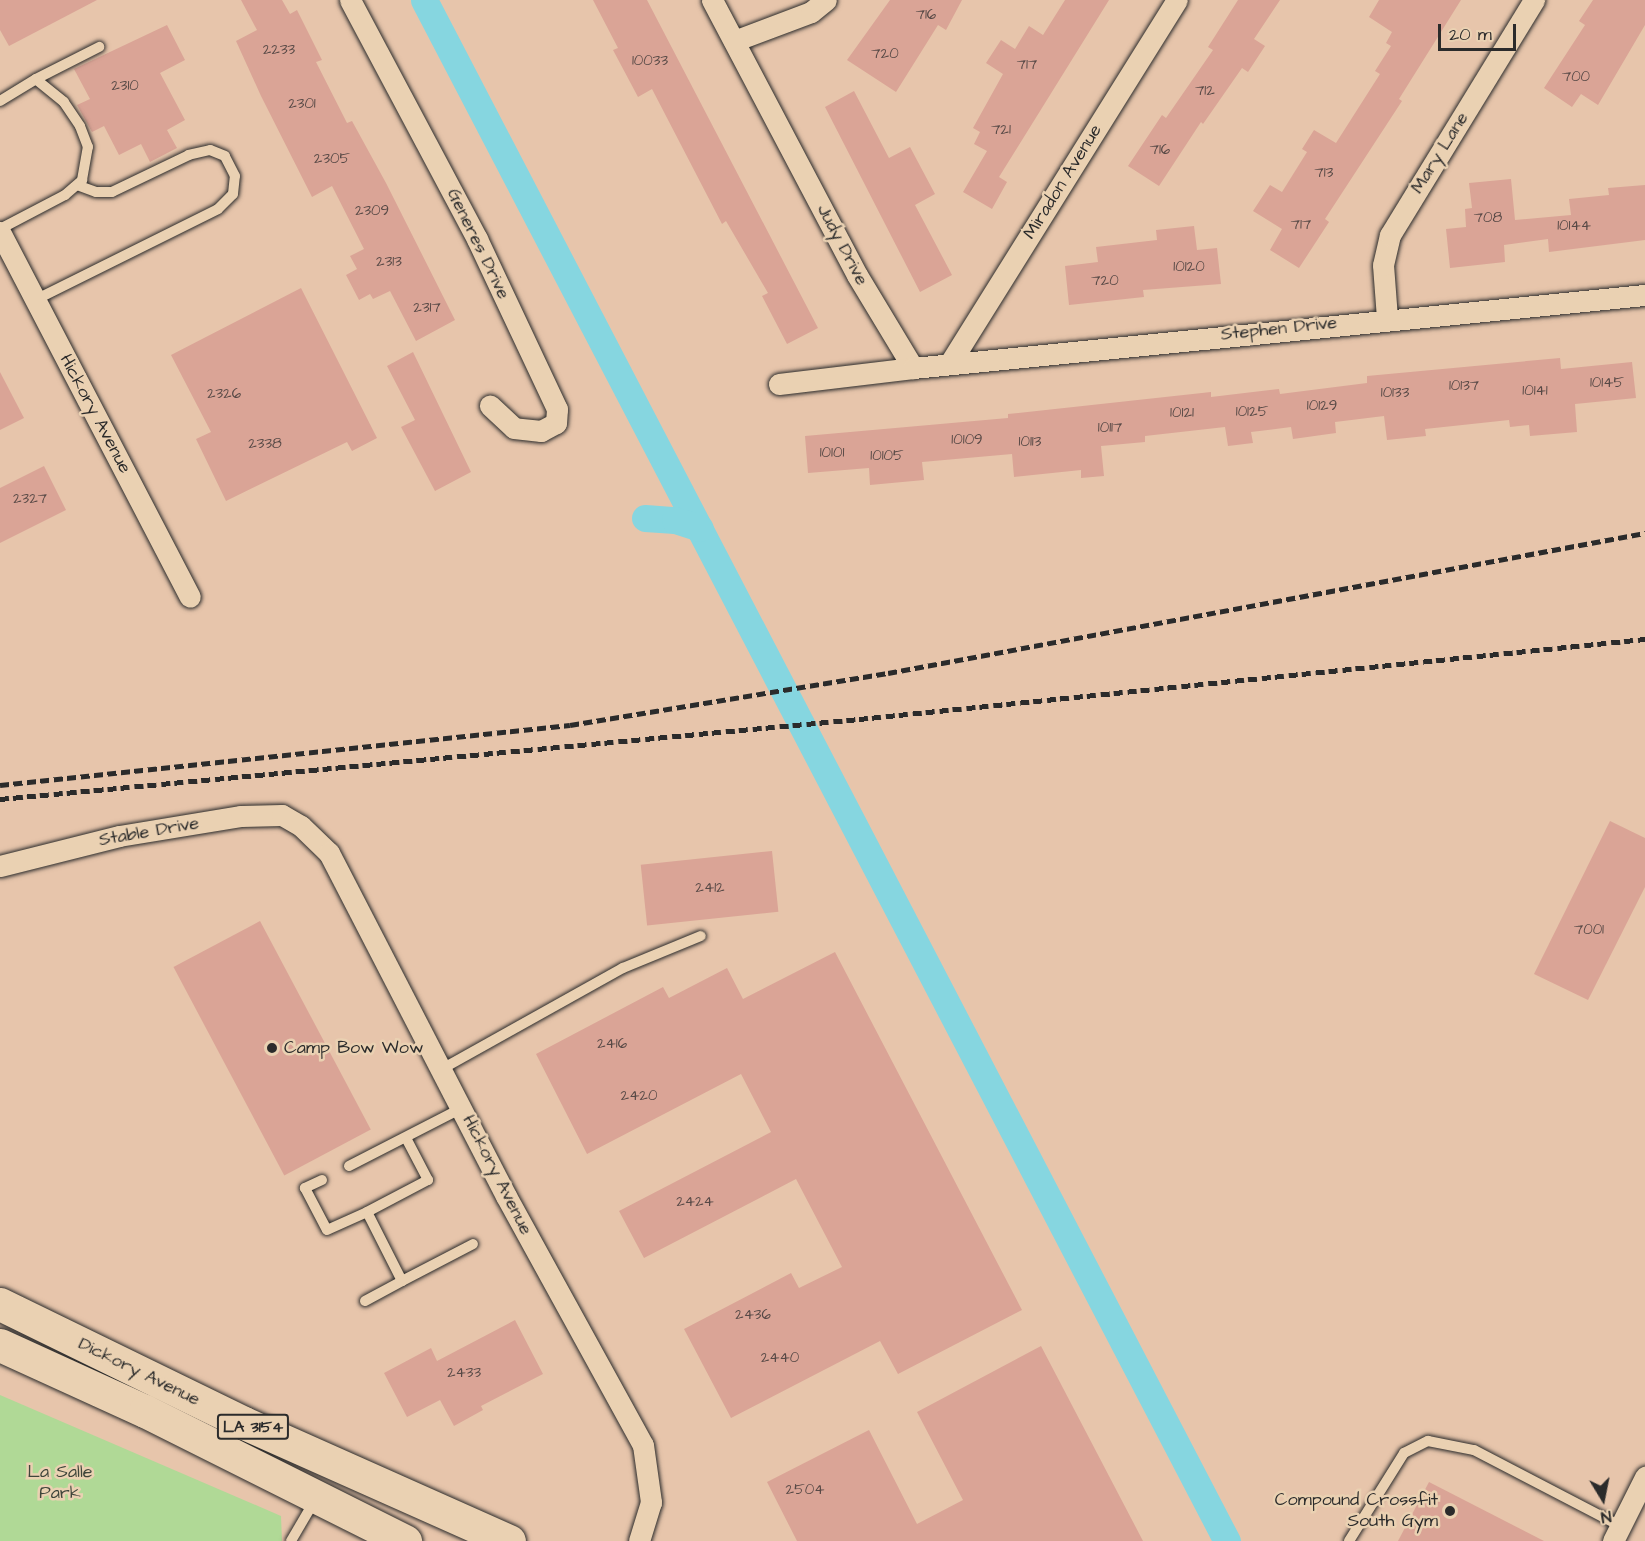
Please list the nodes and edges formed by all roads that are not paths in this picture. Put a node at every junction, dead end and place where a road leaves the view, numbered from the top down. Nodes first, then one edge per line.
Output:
1 (350, 0) edge
2 (712, 0) edge
3 (826, 0) edge
4 (1177, 0) edge
5 (1534, 0) edge
6 (734, 40) junction
7 (99, 47) dead end
8 (36, 79) junction
9 (0, 101) edge
10 (77, 185) junction
11 (0, 231) edge
12 (1645, 295) edge
13 (35, 300) junction
14 (1387, 318) junction
15 (950, 363) junction
16 (913, 368) junction
17 (779, 384) dead end
18 (490, 406) dead end
19 (190, 597) dead end
20 (298, 825) joint
21 (0, 866) edge
22 (701, 936) dead end
23 (442, 1070) junction
24 (462, 1108) junction
25 (406, 1138) junction
26 (349, 1166) dead end
27 (322, 1180) dead end
28 (367, 1212) junction
29 (473, 1244) dead end
30 (402, 1281) junction
31 (365, 1301) dead end
32 (0, 1304) edge
33 (0, 1345) edge
34 (1645, 1477) edge
35 (316, 1497) junction
36 (1617, 1534) edge
37 (291, 1541) edge
38 (405, 1541) edge
39 (509, 1541) edge
40 (639, 1541) edge
41 (1349, 1541) edge

1 - 18 street, Generes Drive
2 - 6 street, Judy Drive
3 - 6 street
4 - 15 street, Miradon Avenue
5 - 14 street, Mary Lane
6 - 16 street, Judy Drive
7 - 8 lane
8 - 9 lane
8 - 10 lane
10 - 11 lane
10 - 13 lane
11 - 13 street, Hickory Avenue
12 - 14 street, Stephen Drive
13 - 19 street, Hickory Avenue
14 - 15 street, Stephen Drive
15 - 16 street, Stephen Drive
16 - 17 street
20 - 21 street, Stable Drive
20 - 23 street, Hickory Avenue
22 - 23 lane
23 - 24 street, Hickory Avenue
24 - 25 lane
24 - 40 street, Hickory Avenue
25 - 26 lane
25 - 28 lane
27 - 28 lane
28 - 30 lane
29 - 30 lane
30 - 31 lane
32 - 39 main road, Dickory Avenue / LA 3154
33 - 35 main road, Dickory Avenue / LA 3154
34 - 36 street
35 - 37 lane
35 - 38 main road, Dickory Avenue / LA 3154
36 - 41 lane

